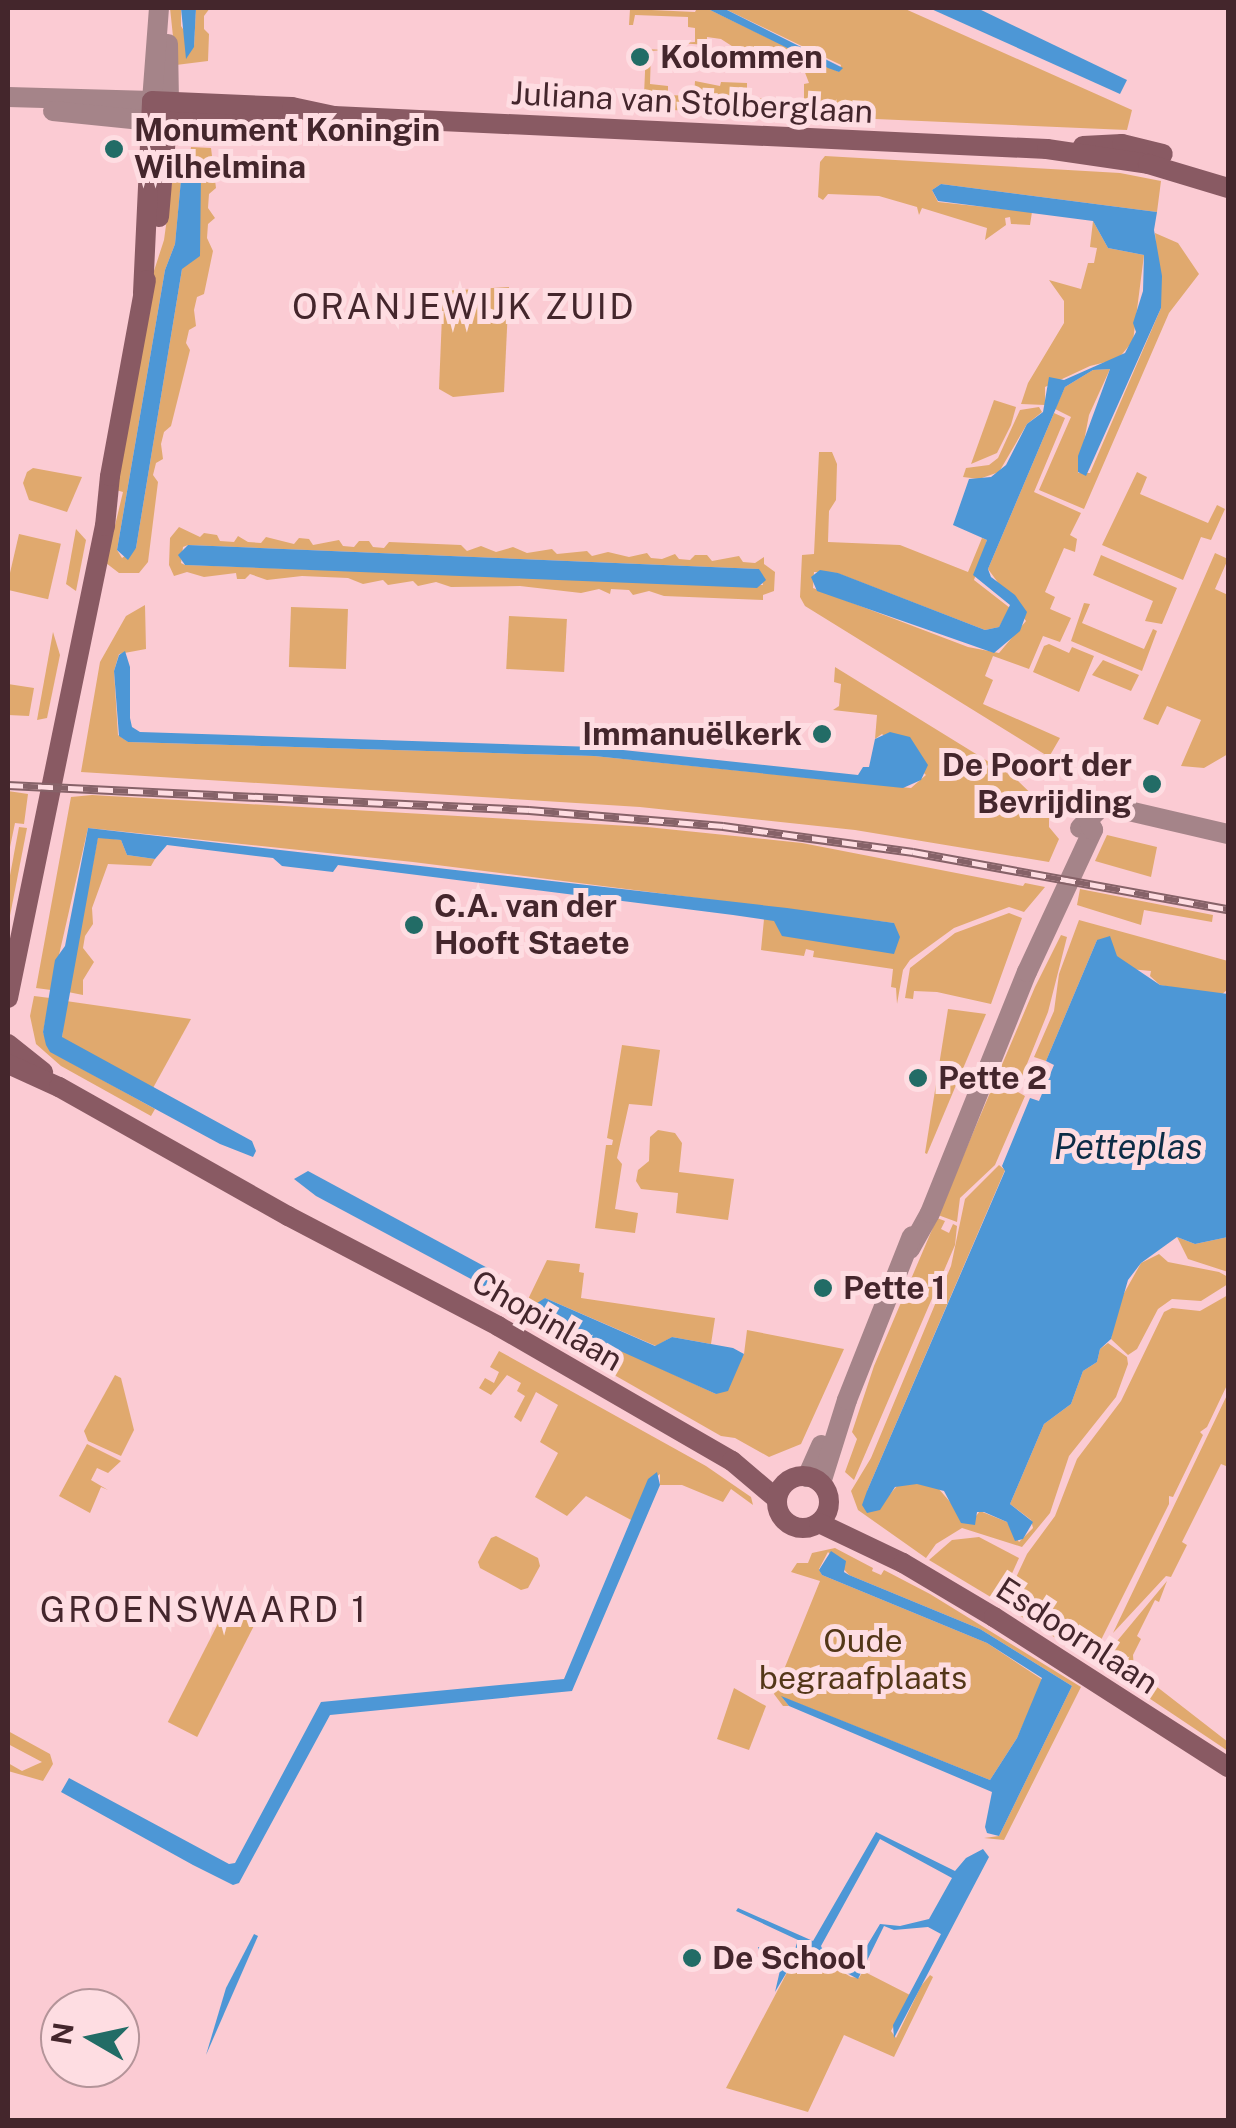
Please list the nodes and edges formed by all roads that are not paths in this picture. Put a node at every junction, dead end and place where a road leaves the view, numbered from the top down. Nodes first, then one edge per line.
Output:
1 (163, 8) edge
2 (8, 99) edge
3 (160, 112) junction
4 (1047, 150) junction
5 (1228, 175) edge
6 (1228, 188) edge
7 (1228, 834) edge
8 (12, 963) edge
9 (8, 998) edge
10 (8, 1044) edge
11 (8, 1064) edge
12 (59, 1087) junction
13 (798, 1485) junction
14 (824, 1515) junction
15 (1225, 1768) edge

1 - 3 street
2 - 3 street
3 - 4 main road, Juliana van Stolberglaan
3 - 8 main road
4 - 5 main road, Juliana van Stolberglaan
4 - 6 main road, Juliana van Stolberglaan
7 - 13 street
8 - 9 main road
10 - 12 main road, Chopinlaan
11 - 12 main road, Chopinlaan
12 - 13 main road, Chopinlaan
13 - 14 main road
13 - 14 main road, Esdoornlaan
14 - 15 main road, Esdoornlaan

